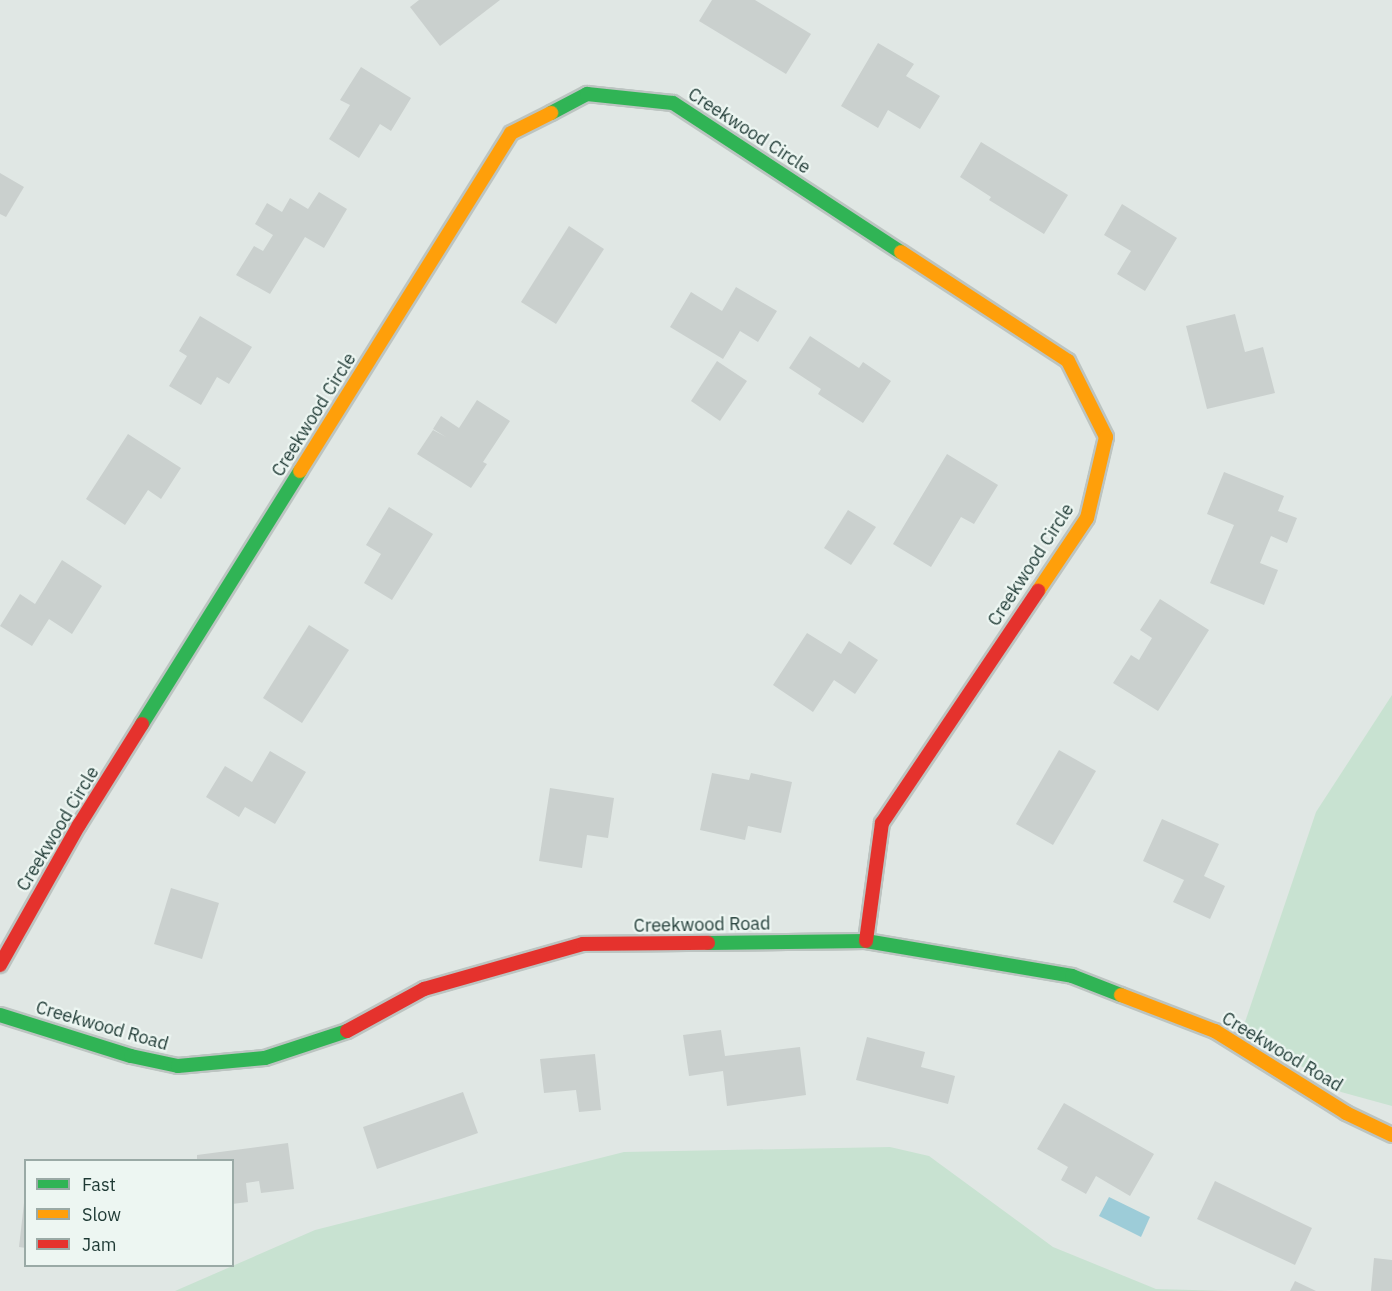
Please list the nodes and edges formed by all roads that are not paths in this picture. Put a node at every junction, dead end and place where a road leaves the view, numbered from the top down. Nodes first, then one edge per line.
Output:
1 (866, 940) junction
2 (0, 965) edge
3 (0, 1015) edge
4 (1392, 1135) edge

1 - 2 street, Creekwood Circle
1 - 3 street, Creekwood Road
1 - 4 street, Creekwood Road

